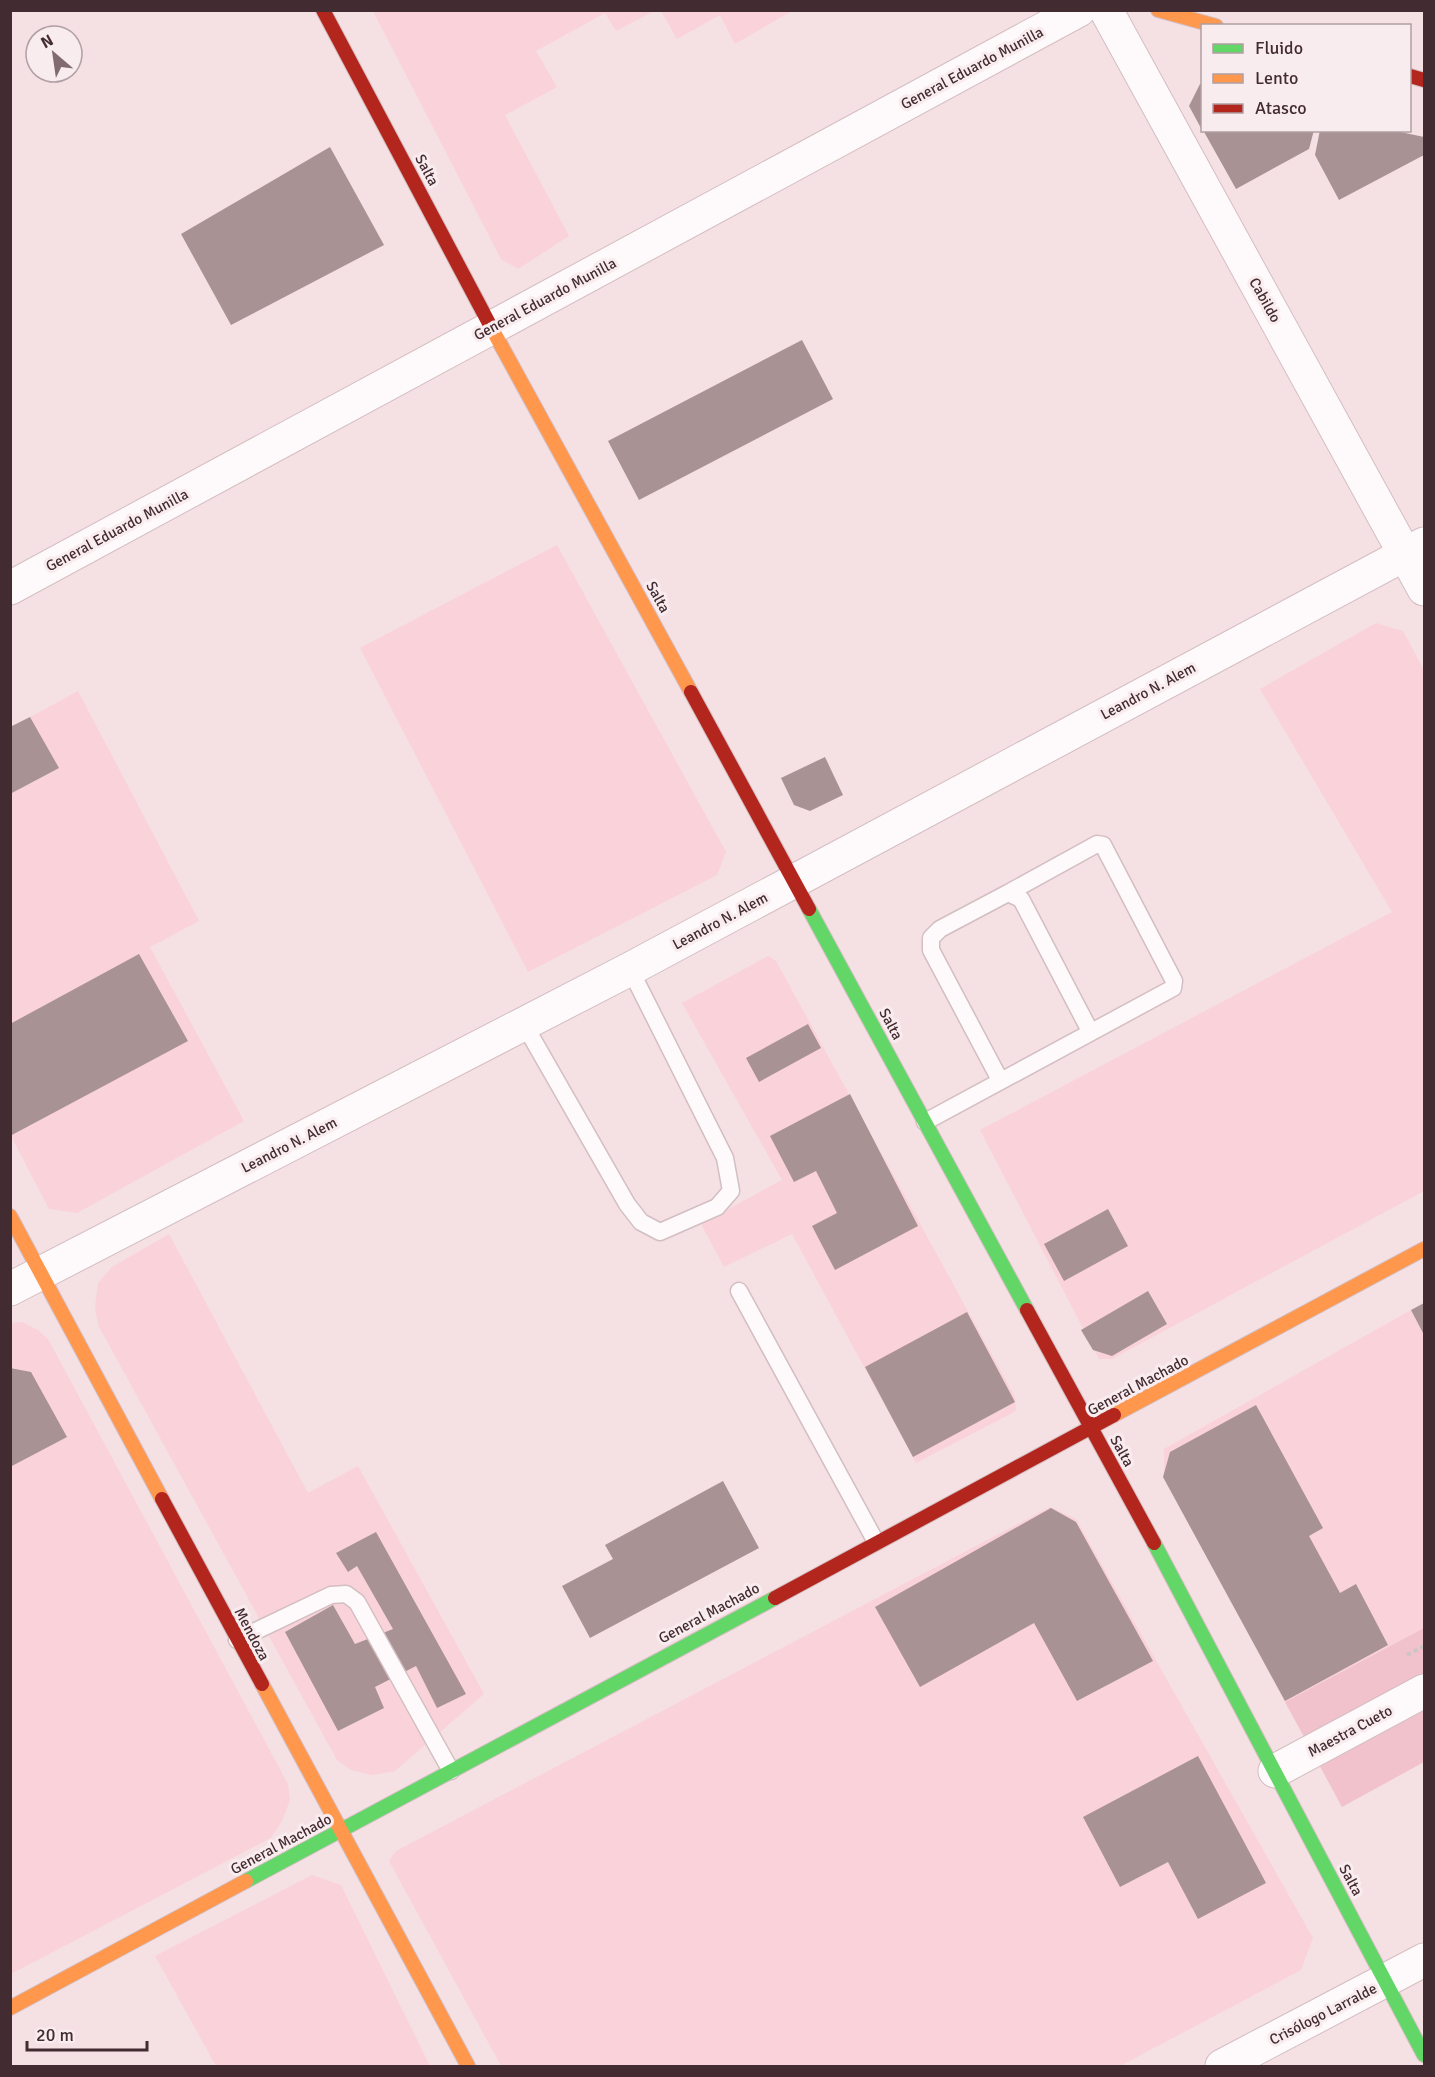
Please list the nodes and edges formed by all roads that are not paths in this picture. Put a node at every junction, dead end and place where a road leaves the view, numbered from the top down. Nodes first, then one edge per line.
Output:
1 (323, 10) edge
2 (1079, 10) edge
3 (1106, 10) edge
4 (1158, 10) edge
5 (1209, 24) edge
6 (492, 328) junction
7 (1415, 549) edge
8 (10, 588) edge
9 (1425, 589) edge
10 (794, 880) junction
11 (1008, 893) junction
12 (630, 969) junction
13 (525, 1024) junction
14 (1090, 1031) junction
15 (1000, 1080) junction
16 (925, 1122) junction
17 (10, 1216) edge
18 (1425, 1249) edge
19 (40, 1273) junction
20 (10, 1289) edge
21 (739, 1291) dead end
22 (1091, 1429) junction
23 (876, 1542) junction
24 (237, 1641) junction
25 (1425, 1691) edge
26 (451, 1771) junction
27 (1275, 1771) junction
28 (341, 1830) junction
29 (1425, 1960) edge
30 (1385, 1982) junction
31 (10, 2008) edge
32 (1425, 2055) edge
33 (468, 2067) edge
34 (1222, 2067) edge

1 - 6 street, Salta
2 - 6 street, General Eduardo Munilla
3 - 7 street, Cabildo
4 - 5 street
6 - 8 street, General Eduardo Munilla
6 - 10 street, Salta
7 - 9 street, Cabildo
7 - 10 street, Leandro N. Alem
10 - 12 street, Leandro N. Alem
10 - 16 street, Salta
11 - 14 lane
11 - 14 lane
11 - 15 lane
12 - 13 street, Leandro N. Alem
12 - 13 lane
13 - 19 street, Leandro N. Alem
14 - 15 lane
15 - 16 lane
16 - 22 street, Salta
17 - 19 street, Mendoza
18 - 22 street, General Machado
19 - 20 street, Leandro N. Alem
19 - 24 street, Mendoza
21 - 23 lane
22 - 23 street, General Machado
22 - 27 street, Salta
23 - 26 street, General Machado
24 - 26 lane
24 - 28 street, Mendoza
25 - 27 street, Maestra Cueto
26 - 28 street, General Machado
27 - 30 street, Salta
28 - 31 street, General Machado
28 - 33 street, Mendoza
29 - 30 street, Crisólogo Larralde
30 - 32 street, Salta
30 - 34 street, Crisólogo Larralde

